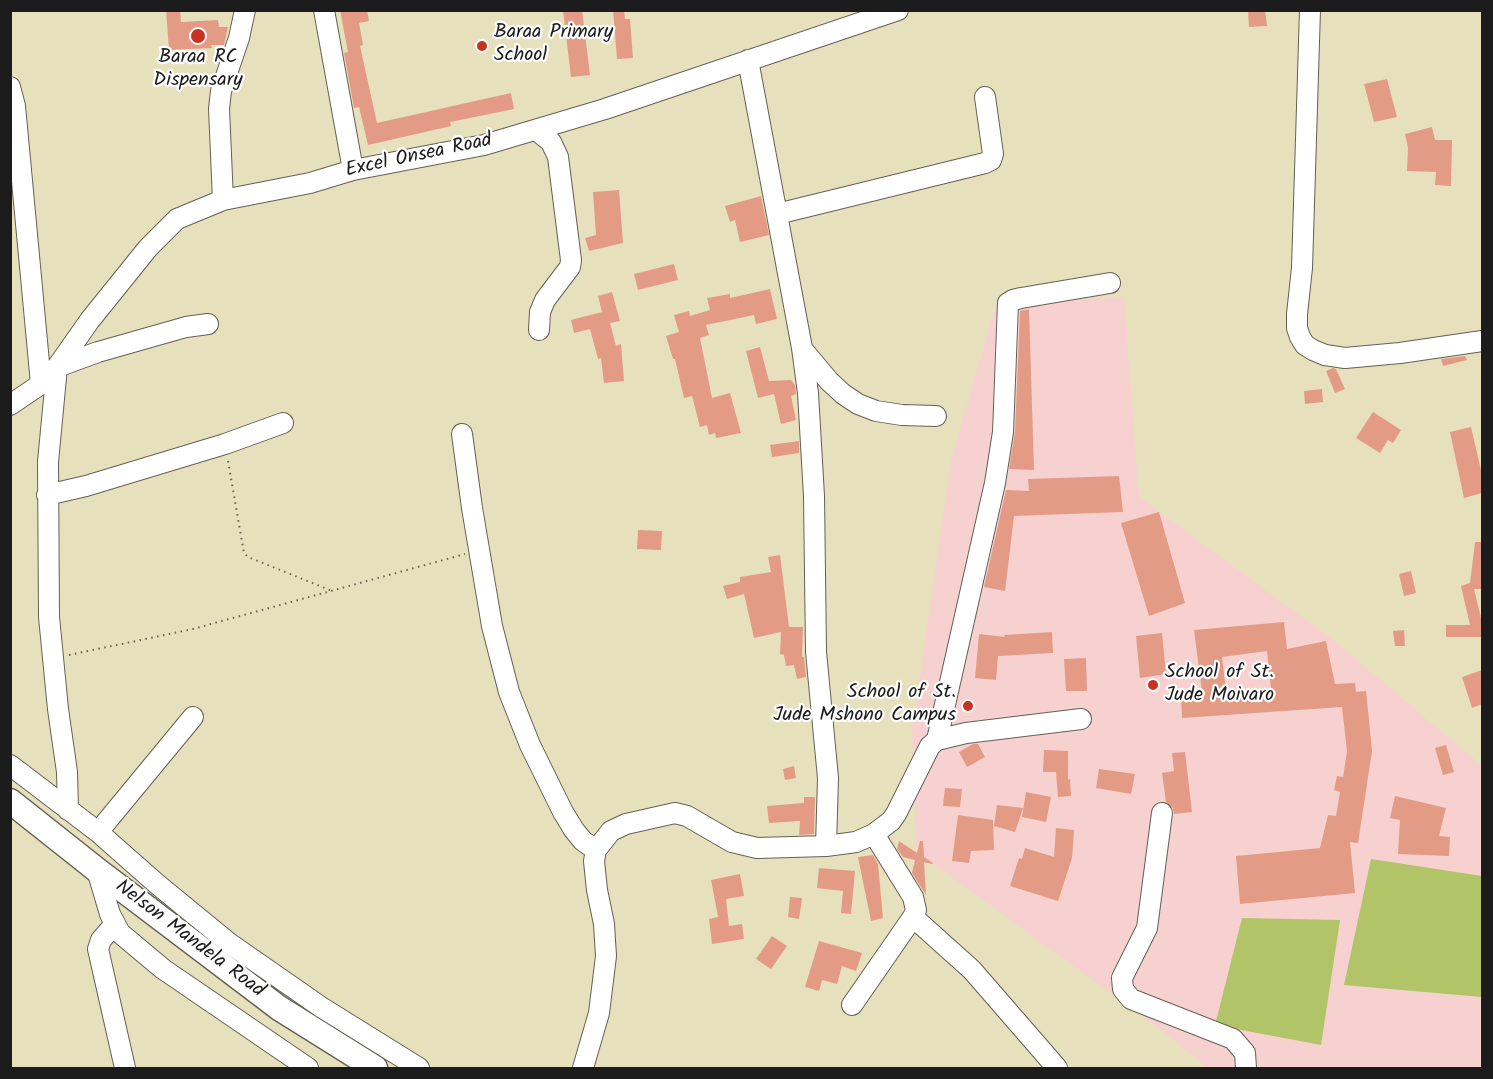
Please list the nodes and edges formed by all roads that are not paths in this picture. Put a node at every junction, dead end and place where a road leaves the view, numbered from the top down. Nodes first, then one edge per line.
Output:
1 (245, 10) edge
2 (324, 10) edge
3 (898, 10) edge
4 (1311, 10) edge
5 (854, 18) edge
6 (748, 60) junction
7 (10, 87) edge
8 (985, 97) dead end
9 (536, 130) junction
10 (353, 170) junction
11 (223, 200) junction
12 (777, 214) junction
13 (1110, 283) dead end
14 (208, 324) dead end
15 (539, 330) dead end
16 (1482, 341) edge
17 (802, 348) junction
18 (57, 367) junction
19 (41, 384) junction
20 (10, 405) edge
21 (936, 416) dead end
22 (283, 423) dead end
23 (462, 434) dead end
24 (47, 495) junction
25 (193, 717) dead end
26 (1081, 719) dead end
27 (937, 740) junction
28 (10, 765) edge
29 (10, 801) edge
30 (68, 810) junction
31 (1162, 813) dead end
32 (98, 832) junction
33 (874, 834) junction
34 (826, 846) junction
35 (596, 850) junction
36 (97, 870) junction
37 (913, 917) junction
38 (114, 925) junction
39 (852, 1005) dead end
40 (125, 1068) edge
41 (308, 1068) edge
42 (375, 1068) edge
43 (419, 1068) edge
44 (583, 1068) edge
45 (1057, 1068) edge
46 (1246, 1068) edge

1 - 11 street
2 - 10 street
3 - 5 street, Excel Onsea Road
4 - 16 street
5 - 6 street, Excel Onsea Road
6 - 9 street, Excel Onsea Road
6 - 12 street
7 - 19 street
8 - 12 street
9 - 10 street, Excel Onsea Road
9 - 15 street
10 - 11 street, Excel Onsea Road
11 - 18 street, Excel Onsea Road
12 - 17 street
13 - 27 street
14 - 18 street
17 - 21 street
17 - 34 street
18 - 19 street, Excel Onsea Road
18 - 24 street
19 - 20 street, Excel Onsea Road
22 - 24 street
23 - 35 street
24 - 30 street
25 - 32 street
26 - 27 street
27 - 33 street
28 - 30 street
29 - 36 main road, Nelson Mandela Road
30 - 32 street
31 - 46 street
32 - 43 street
33 - 34 street
33 - 37 street
34 - 35 street
35 - 44 street
36 - 38 street
36 - 42 main road, Nelson Mandela Road
37 - 39 street
37 - 45 street
38 - 40 street
38 - 41 street

